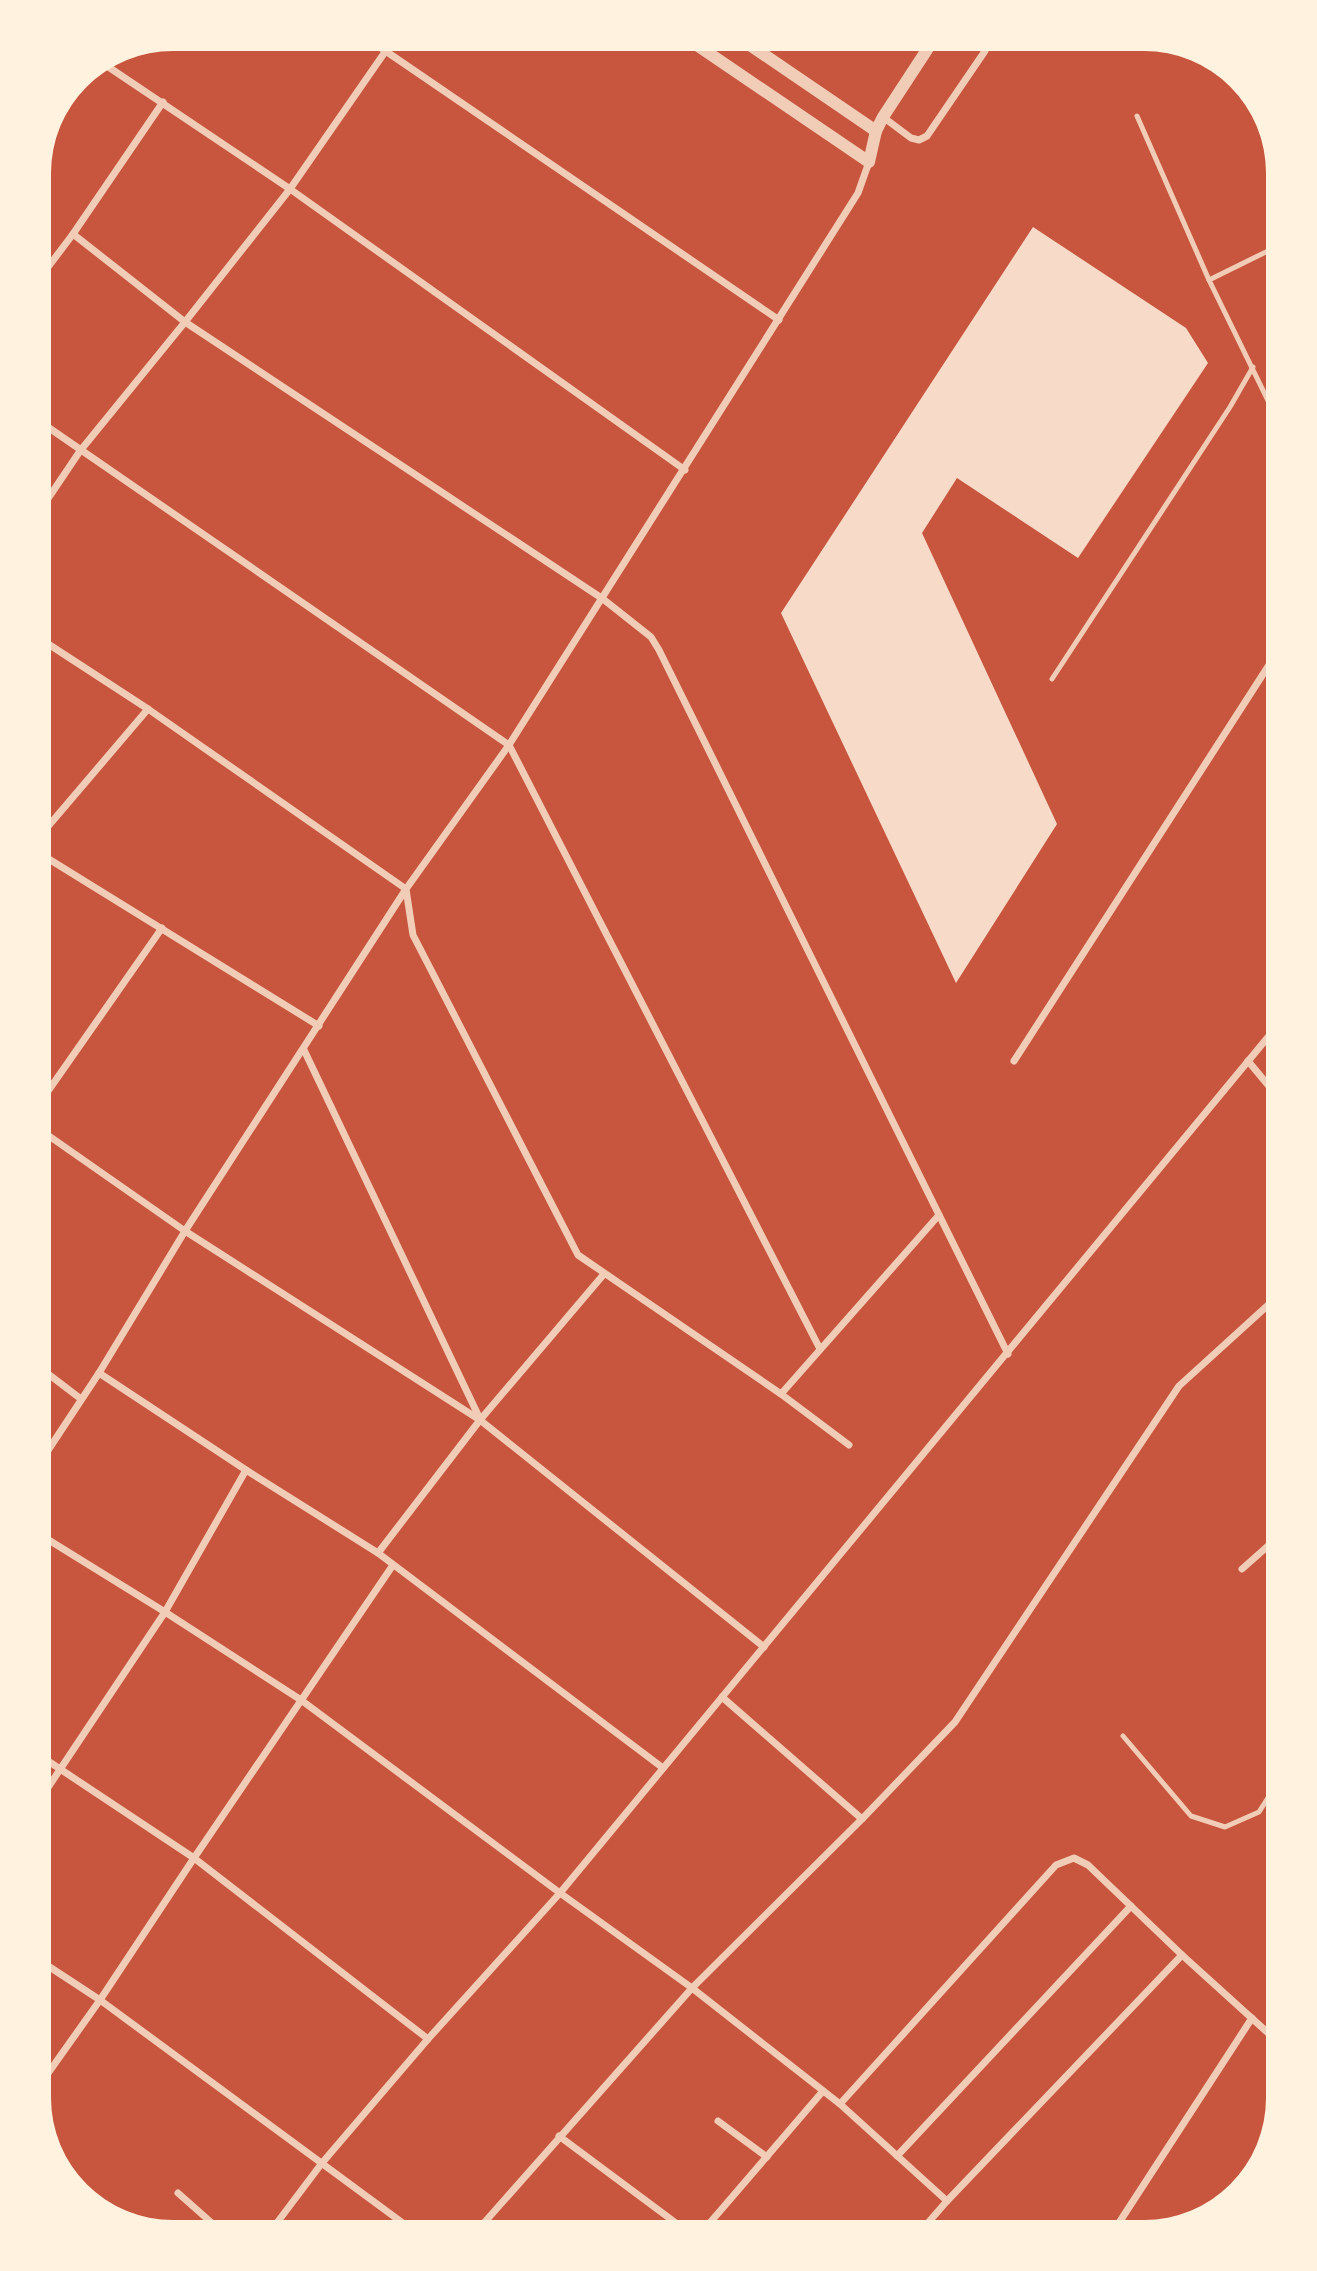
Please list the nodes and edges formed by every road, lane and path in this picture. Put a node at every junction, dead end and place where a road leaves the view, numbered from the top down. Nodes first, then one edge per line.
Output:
1 (385, 51) edge
2 (387, 51) edge
3 (706, 51) edge
4 (759, 51) edge
5 (926, 51) edge
6 (985, 51) edge
7 (110, 68) edge
8 (163, 102) junction
9 (1137, 116) dead end
10 (883, 117) junction
11 (876, 131) junction
12 (869, 162) junction
13 (290, 188) junction
14 (73, 234) junction
15 (1266, 252) edge
16 (51, 263) edge
17 (1209, 280) junction
18 (779, 320) junction
19 (186, 322) junction
20 (1253, 367) junction
21 (1266, 394) edge
22 (51, 430) edge
23 (80, 451) junction
24 (685, 470) junction
25 (51, 494) edge
26 (603, 599) junction
27 (51, 646) edge
28 (1266, 671) edge
29 (1052, 679) dead end
30 (148, 709) junction
31 (509, 745) junction
32 (51, 823) edge
33 (51, 860) edge
34 (407, 889) junction
35 (162, 929) junction
36 (319, 1026) junction
37 (1266, 1040) edge
38 (304, 1049) junction
39 (1014, 1061) dead end
40 (1248, 1061) junction
41 (1266, 1082) edge
42 (51, 1087) edge
43 (51, 1137) edge
44 (939, 1215) junction
45 (184, 1231) junction
46 (604, 1274) junction
47 (1266, 1308) edge
48 (820, 1349) junction
49 (1008, 1354) junction
50 (99, 1373) junction
51 (51, 1376) edge
52 (781, 1394) junction
53 (81, 1399) junction
54 (480, 1420) junction
55 (51, 1445) edge
56 (849, 1445) dead end
57 (246, 1471) junction
58 (51, 1542) edge
59 (1266, 1548) edge
60 (378, 1553) junction
61 (393, 1565) junction
62 (1242, 1569) dead end
63 (165, 1612) junction
64 (764, 1647) junction
65 (722, 1698) junction
66 (301, 1700) junction
67 (1123, 1736) dead end
68 (51, 1763) edge
69 (663, 1768) junction
70 (61, 1769) junction
71 (51, 1783) edge
72 (1266, 1802) edge
73 (862, 1819) junction
74 (194, 1858) junction
75 (560, 1893) junction
76 (1130, 1906) junction
77 (1182, 1955) junction
78 (51, 1968) edge
79 (692, 1988) junction
80 (100, 2000) junction
81 (1252, 2018) junction
82 (1266, 2030) edge
83 (428, 2039) junction
84 (51, 2069) edge
85 (823, 2091) junction
86 (840, 2104) junction
87 (718, 2120) dead end
88 (559, 2136) junction
89 (897, 2156) junction
90 (767, 2157) junction
91 (322, 2163) junction
92 (178, 2193) dead end
93 (947, 2201) junction
94 (208, 2220) edge
95 (279, 2220) edge
96 (399, 2220) edge
97 (486, 2220) edge
98 (672, 2220) edge
99 (712, 2220) edge
100 (930, 2220) edge
101 (1121, 2220) edge

1 - 13 street
2 - 18 street
3 - 12 street
4 - 11 street
5 - 10 street
6 - 10 street
7 - 8 street
8 - 13 street
8 - 14 street
9 - 17 lane
10 - 11 street
11 - 12 street
12 - 18 street
13 - 19 street
13 - 24 street
14 - 16 street
14 - 19 street
15 - 17 lane
17 - 20 lane
18 - 24 street
19 - 23 street
19 - 26 street
20 - 21 lane
20 - 29 lane
22 - 23 street
23 - 25 street
23 - 31 street
24 - 26 street
26 - 31 street
26 - 44 street
27 - 30 street
28 - 39 street
30 - 32 street
30 - 34 street
31 - 34 street
31 - 48 street
33 - 35 street
34 - 36 street
34 - 46 street
35 - 36 street
35 - 42 street
36 - 38 street
37 - 40 street
38 - 45 street
38 - 54 street
40 - 41 street
40 - 49 street
43 - 45 street
44 - 48 street
44 - 49 street
45 - 50 street
45 - 54 street
46 - 52 street
46 - 54 street
47 - 73 street
48 - 52 street
49 - 64 street
50 - 53 street
50 - 57 street
51 - 53 street
52 - 56 street
53 - 55 street
54 - 60 street
54 - 64 street
57 - 60 street
57 - 63 street
58 - 63 street
59 - 62 street
60 - 61 street
61 - 66 street
61 - 69 street
63 - 66 street
63 - 70 street
64 - 65 street
65 - 69 street
65 - 73 street
66 - 74 street
66 - 75 street
67 - 72 lane
68 - 70 street
69 - 75 street
70 - 71 street
70 - 74 street
73 - 79 street
74 - 80 street
74 - 83 street
75 - 79 street
75 - 83 street
76 - 77 street
76 - 86 street
76 - 89 street
77 - 81 street
77 - 93 street
78 - 80 street
79 - 85 street
79 - 88 street
80 - 84 street
80 - 91 street
81 - 82 street
81 - 101 street
83 - 91 street
85 - 86 street
85 - 90 street
86 - 89 street
87 - 90 street
88 - 97 street
88 - 98 street
89 - 93 street
90 - 99 street
91 - 95 street
91 - 96 street
92 - 94 street
93 - 100 street

